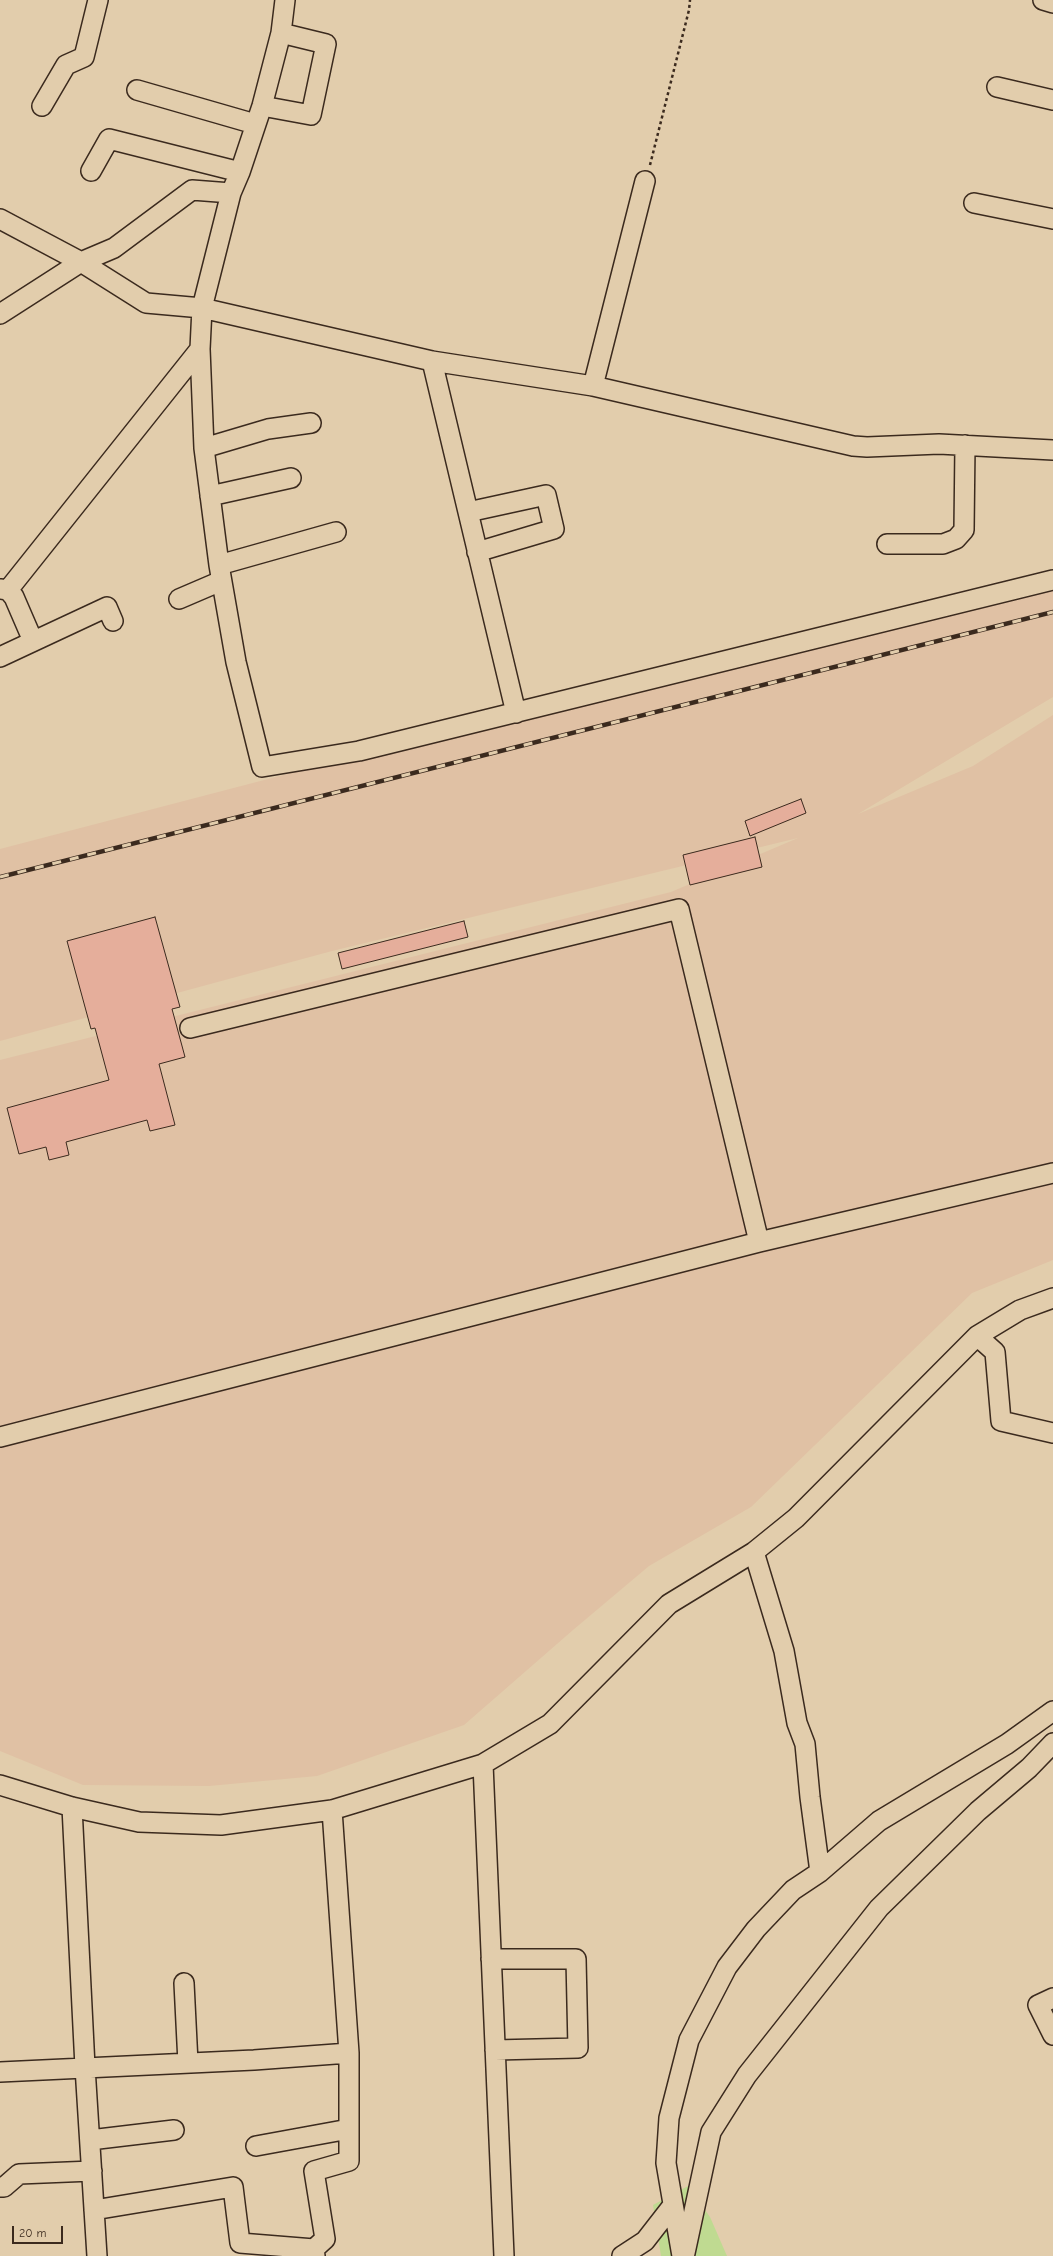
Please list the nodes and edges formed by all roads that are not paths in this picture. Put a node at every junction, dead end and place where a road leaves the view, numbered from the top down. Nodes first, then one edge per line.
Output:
1 (98, 0) edge
2 (285, 0) edge
3 (1043, 0) edge
4 (1053, 3) edge
5 (280, 32) junction
6 (998, 87) dead end
7 (137, 90) dead end
8 (1053, 100) edge
9 (42, 106) dead end
10 (262, 106) junction
11 (255, 124) junction
12 (91, 171) dead end
13 (240, 172) junction
14 (646, 181) road end
15 (231, 193) junction
16 (974, 203) dead end
17 (0, 219) edge
18 (1053, 219) edge
19 (81, 262) junction
20 (202, 308) junction
21 (0, 314) edge
22 (200, 349) junction
23 (432, 361) junction
24 (593, 386) junction
25 (311, 423) dead end
26 (965, 445) junction
27 (204, 448) junction
28 (1053, 450) edge
29 (291, 478) dead end
30 (210, 496) junction
31 (468, 512) junction
32 (336, 532) dead end
33 (887, 544) dead end
34 (478, 552) junction
35 (220, 573) junction
36 (1053, 580) edge
37 (4, 590) edge
38 (179, 599) dead end
39 (113, 621) dead end
40 (33, 641) junction
41 (0, 657) edge
42 (516, 713) junction
43 (190, 1028) dead end
44 (1053, 1173) edge
45 (759, 1242) junction
46 (1053, 1298) edge
47 (977, 1336) junction
48 (1053, 1433) edge
49 (0, 1437) edge
50 (754, 1552) junction
51 (1053, 1711) edge
52 (1053, 1743) edge
53 (483, 1764) junction
54 (0, 1785) edge
55 (72, 1807) junction
56 (332, 1810) junction
57 (820, 1872) junction
58 (491, 1959) junction
59 (184, 1983) dead end
60 (1053, 1998) edge
61 (1053, 2035) edge
62 (495, 2050) junction
63 (349, 2053) junction
64 (188, 2063) junction
65 (85, 2067) junction
66 (0, 2072) edge
67 (174, 2130) dead end
68 (349, 2130) junction
69 (90, 2140) junction
70 (256, 2146) dead end
71 (92, 2171) junction
72 (0, 2187) edge
73 (673, 2205) junction
74 (94, 2210) junction
75 (315, 2253) edge
76 (98, 2256) edge
77 (504, 2256) edge
78 (622, 2256) edge
79 (684, 2256) edge

1 - 9 street
2 - 5 street
3 - 4 street
5 - 10 street
5 - 10 street
6 - 8 street
7 - 11 street
10 - 11 street
11 - 13 street
12 - 13 street
13 - 15 street
14 - 24 street
15 - 19 street
15 - 20 street
16 - 18 street
17 - 19 street
19 - 20 street
19 - 21 street
20 - 22 street
20 - 23 street
22 - 27 street
22 - 37 street
23 - 24 street
23 - 31 street
24 - 26 street
25 - 27 street
26 - 28 street
26 - 33 street
27 - 30 street
29 - 30 street
30 - 35 street
31 - 34 street
31 - 34 street
32 - 35 street
34 - 42 street
35 - 38 street
35 - 42 street
36 - 42 street
37 - 40 street
39 - 40 street
40 - 41 street
43 - 45 street
44 - 45 street
45 - 49 street
46 - 47 street
47 - 48 street
47 - 50 street
50 - 53 street
50 - 57 street
51 - 57 street
52 - 79 street
53 - 56 street
53 - 58 street
54 - 55 street
55 - 56 street
55 - 65 street
56 - 63 street
57 - 73 street
58 - 62 street
58 - 62 street
59 - 64 street
60 - 61 street
62 - 77 street
63 - 64 street
63 - 68 street
64 - 65 street
65 - 66 street
65 - 69 street
67 - 69 street
68 - 70 street
68 - 75 street
69 - 71 street
71 - 72 street
71 - 74 street
73 - 78 street
73 - 79 street
74 - 75 street
74 - 76 street

